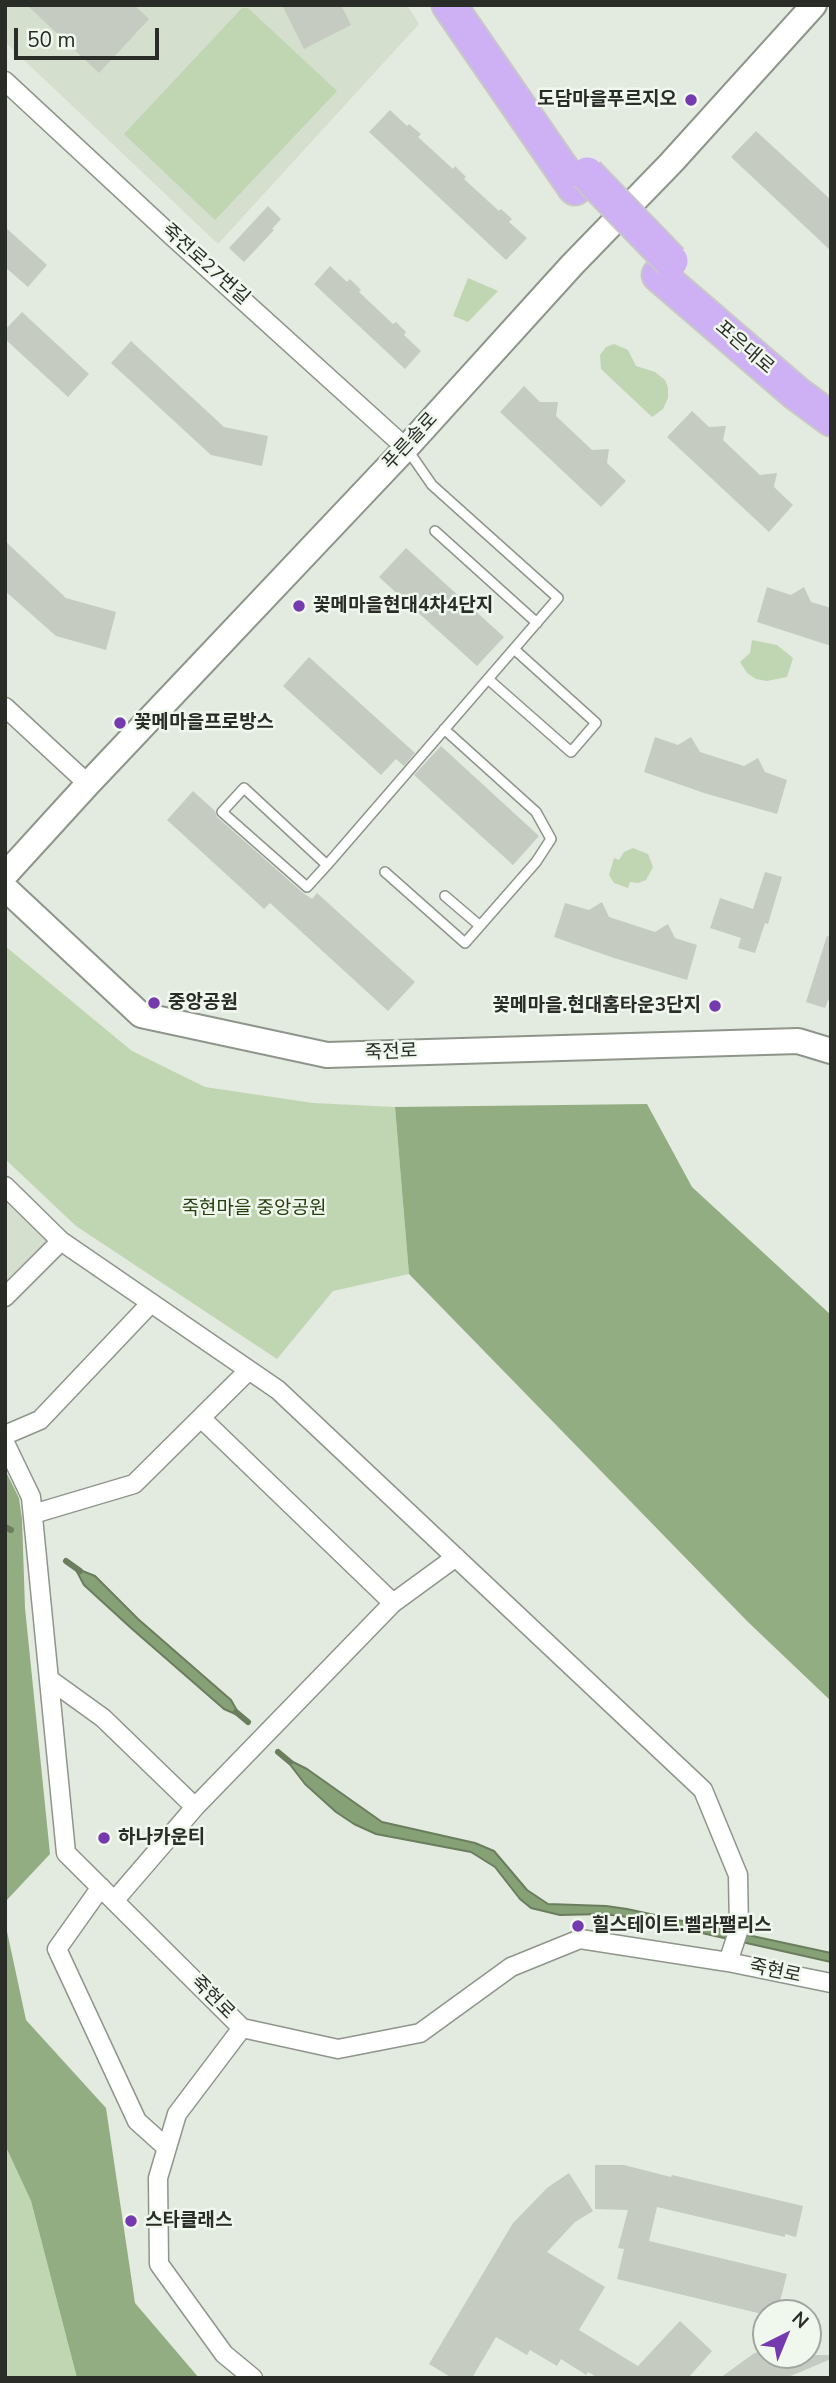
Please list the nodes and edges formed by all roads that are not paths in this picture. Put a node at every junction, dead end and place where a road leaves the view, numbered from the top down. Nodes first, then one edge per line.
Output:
1 (449, 5) edge
2 (472, 5) edge
3 (814, 5) edge
4 (5, 81) edge
5 (581, 181) junction
6 (665, 268) junction
7 (831, 393) edge
8 (831, 419) edge
9 (406, 448) junction
10 (435, 531) dead end
11 (537, 623) junction
12 (514, 649) junction
13 (488, 679) junction
14 (5, 707) edge
15 (444, 730) junction
16 (88, 784) junction
17 (327, 865) junction
18 (385, 872) dead end
19 (5, 875) edge
20 (5, 888) edge
21 (445, 896) dead end
22 (480, 925) junction
23 (831, 1051) edge
24 (5, 1186) edge
25 (61, 1241) junction
26 (5, 1297) edge
27 (152, 1303) junction
28 (249, 1370) junction
29 (201, 1418) junction
30 (5, 1435) edge
31 (5, 1443) edge
32 (33, 1514) junction
33 (456, 1557) junction
34 (393, 1603) junction
35 (49, 1679) junction
36 (195, 1807) junction
37 (101, 1888) junction
38 (114, 1901) junction
39 (728, 1962) junction
40 (831, 1983) edge
41 (242, 2028) junction
42 (167, 2148) junction
43 (253, 2378) edge

1 - 5 highway
2 - 5 highway
3 - 9 street, 푸른솔로
4 - 9 street, 죽전로27번길
5 - 6 highway, bridge
6 - 7 highway, 포은대로
6 - 8 highway, 포은대로
9 - 11 lane
9 - 16 street, 푸른솔로
10 - 11 lane
11 - 12 lane
12 - 13 lane
12 - 13 lane
13 - 15 lane
14 - 16 street
15 - 17 lane
15 - 22 lane
16 - 19 street, 푸른솔로
17 - 17 lane
18 - 22 lane
20 - 23 street, 죽전로
21 - 22 lane
24 - 25 street
25 - 26 street
25 - 27 street
27 - 28 street
27 - 30 street
28 - 29 street
28 - 33 street
29 - 32 street
29 - 34 street
31 - 32 street, 죽현로
32 - 35 street, 죽현로
33 - 34 street
33 - 39 street
34 - 36 street
35 - 36 street
35 - 37 street, 죽현로
36 - 38 street
37 - 38 street, 죽현로
37 - 42 street
38 - 41 street, 죽현로
39 - 40 street, 죽현로
39 - 41 street, 죽현로
41 - 42 street
42 - 43 street

